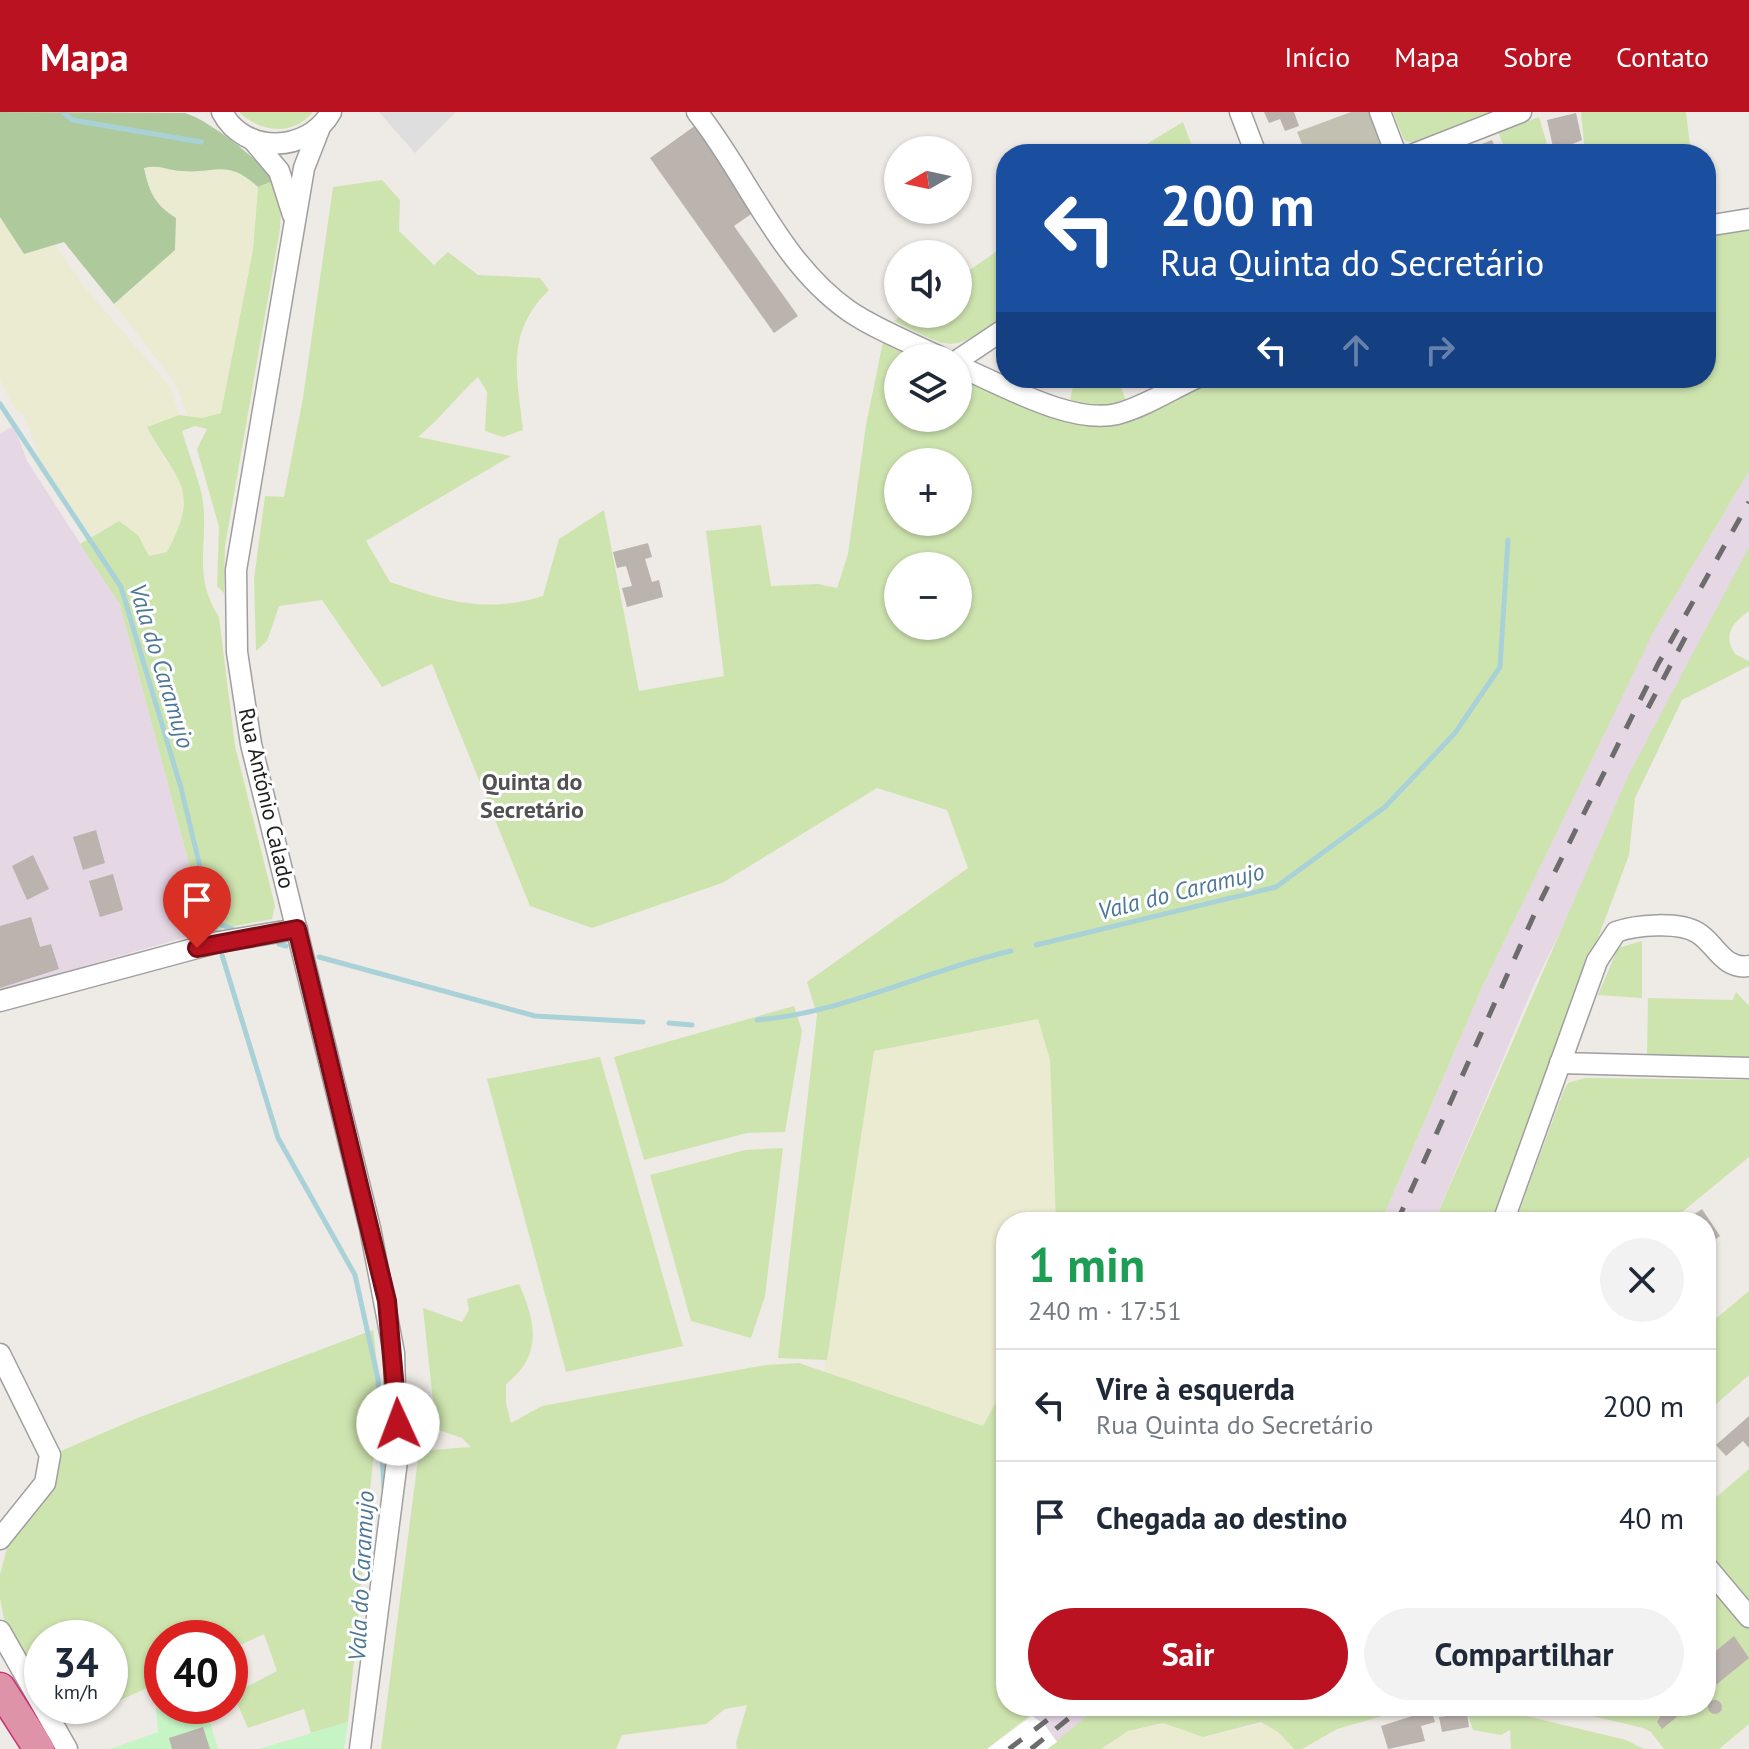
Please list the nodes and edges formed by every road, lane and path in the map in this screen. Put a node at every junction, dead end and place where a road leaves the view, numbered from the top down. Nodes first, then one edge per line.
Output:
1 (697, 112) edge
2 (1240, 112) edge
3 (1380, 112) edge
4 (1521, 112) edge
5 (221, 114) edge
6 (325, 120) edge
7 (252, 139) junction
8 (1252, 144) edge
9 (1392, 144) edge
10 (1439, 144) edge
11 (1749, 219) edge
12 (295, 223) junction
13 (1716, 224) edge
14 (996, 335) edge
15 (913, 344) edge
16 (972, 353) edge
17 (972, 369) edge
18 (996, 380) edge
19 (1015, 388) edge
20 (1176, 388) edge
21 (297, 929) junction
22 (1749, 966) edge
23 (0, 1001) edge
24 (1560, 1063) junction
25 (1749, 1068) edge
26 (1507, 1212) edge
27 (0, 1354) edge
28 (0, 1539) edge
29 (1716, 1578) edge
30 (1749, 1617) edge
31 (0, 1631) edge
32 (0, 1688) edge
33 (39, 1749) edge
34 (67, 1749) edge
35 (360, 1749) edge

1 - 15 street
2 - 8 street
3 - 9 street
4 - 10 street
5 - 7 street, Rua António Calado
6 - 7 street
6 - 12 street, Rua António Calado
7 - 12 street, Rua António Calado
11 - 13 street
12 - 21 street, Rua António Calado
14 - 16 street
17 - 18 street
19 - 20 street
21 - 23 street
21 - 35 street, Rua António Calado
22 - 24 street
24 - 25 street
24 - 26 street
27 - 28 street
29 - 30 street
31 - 34 street
32 - 33 highway

